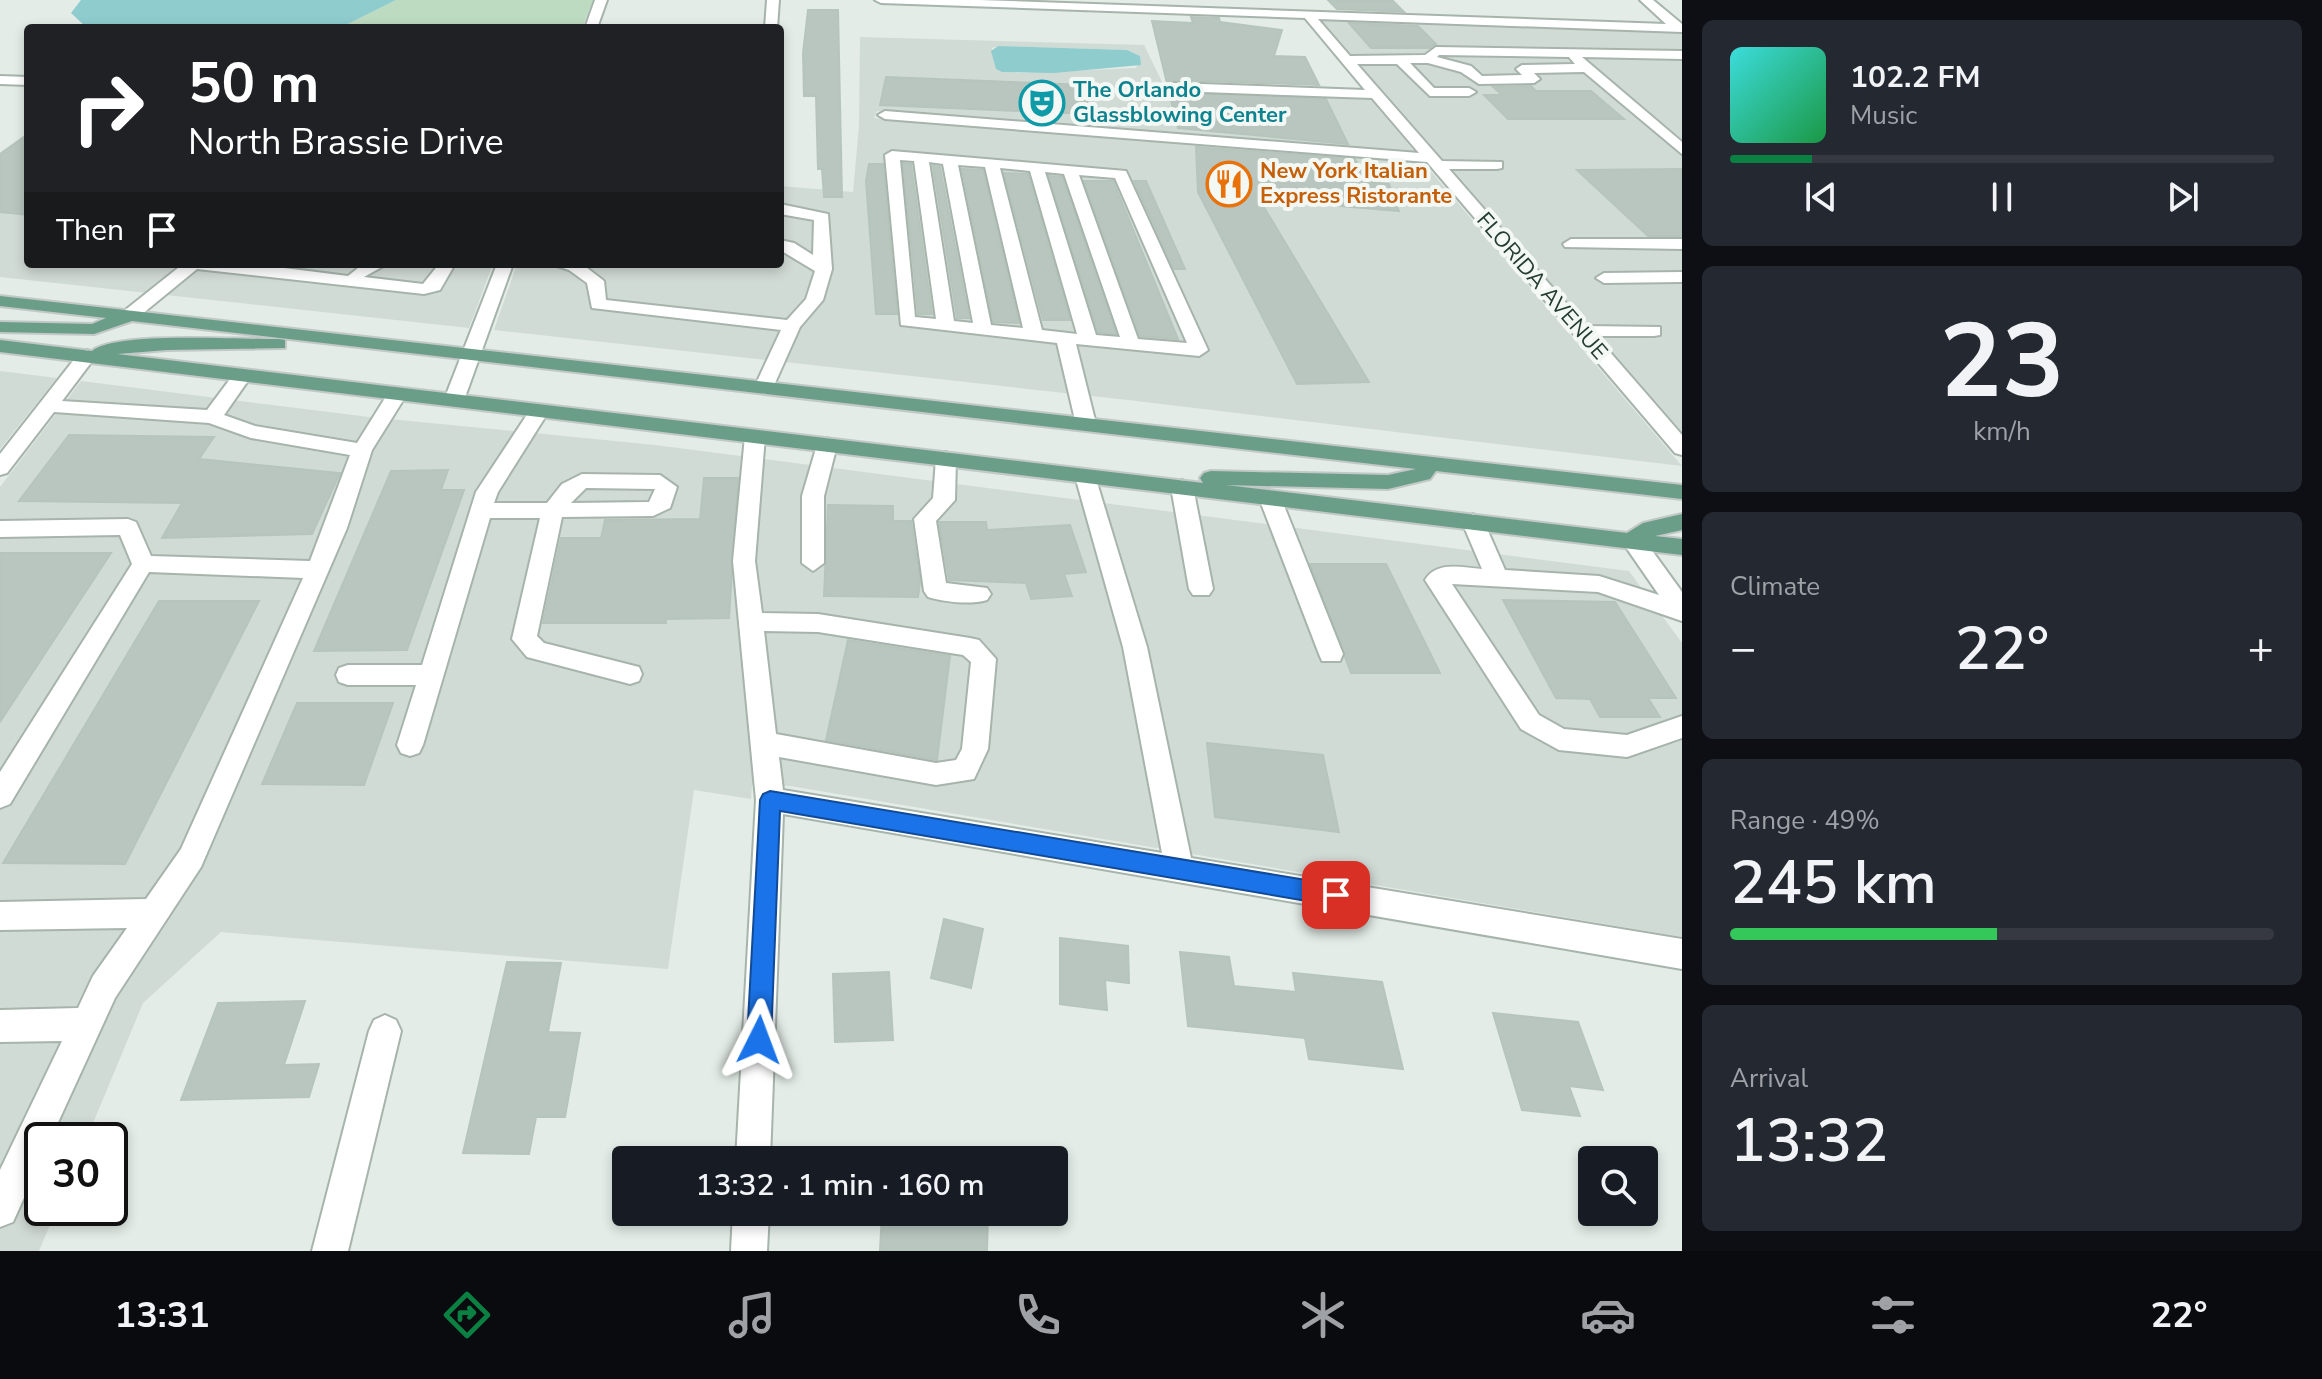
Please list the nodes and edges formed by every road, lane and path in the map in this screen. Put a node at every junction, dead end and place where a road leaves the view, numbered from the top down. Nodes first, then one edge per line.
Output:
1 (601, 0) edge
2 (773, 0) edge
3 (881, 0) edge
4 (1245, 0) edge
5 (1646, 0) edge
6 (1034, 2) edge
7 (1250, 13) junction
8 (1308, 15) junction
9 (592, 24) edge
10 (771, 24) edge
11 (1680, 28) edge
12 (1568, 52) junction
13 (1676, 55) edge
14 (1428, 59) junction
15 (1347, 60) junction
16 (1400, 60) junction
17 (1682, 64) edge
18 (1587, 68) junction
19 (0, 80) edge
20 (24, 81) edge
21 (1174, 87) dead end
22 (1469, 92) dead end
23 (1376, 94) junction
24 (885, 115) dead end
25 (1682, 150) edge
26 (921, 158) junction
27 (950, 160) junction
28 (1433, 162) junction
29 (991, 163) junction
30 (1497, 165) dead end
31 (1036, 167) junction
32 (1070, 170) junction
33 (784, 210) edge
34 (1571, 244) dead end
35 (1682, 244) edge
36 (784, 245) edge
37 (188, 268) edge
38 (258, 268) edge
39 (368, 268) edge
40 (445, 268) edge
41 (504, 268) edge
42 (577, 268) edge
43 (824, 269) junction
44 (1682, 277) edge
45 (1604, 278) dead end
46 (352, 281) junction
47 (0, 301) edge
48 (130, 315) junction
49 (946, 325) junction
50 (792, 326) junction
51 (0, 327) edge
52 (983, 329) junction
53 (1581, 331) junction
54 (1654, 331) dead end
55 (1034, 335) junction
56 (1065, 338) junction
57 (1088, 340) junction
58 (345, 341) junction
59 (1131, 344) junction
60 (0, 346) edge
61 (472, 355) junction
62 (87, 356) junction
63 (243, 375) junction
64 (764, 388) junction
65 (397, 394) junction
66 (454, 400) junction
67 (48, 406) junction
68 (539, 411) junction
69 (212, 417) junction
70 (1086, 424) junction
71 (755, 436) junction
72 (827, 445) junction
73 (1682, 448) edge
74 (362, 450) junction
75 (946, 459) junction
76 (1430, 464) junction
77 (0, 468) edge
78 (1097, 477) junction
79 (1182, 487) junction
80 (1682, 492) edge
81 (1270, 498) junction
82 (481, 511) junction
83 (1473, 522) junction
84 (1682, 522) edge
85 (0, 529) edge
86 (1632, 540) junction
87 (1682, 547) edge
88 (813, 563) dead end
89 (143, 564) junction
90 (318, 570) junction
91 (1497, 577) junction
92 (1201, 589) dead end
93 (979, 594) dead end
94 (1682, 611) edge
95 (751, 622) junction
96 (1331, 654) dead end
97 (630, 674) dead end
98 (348, 675) dead end
99 (431, 675) junction
100 (1682, 727) edge
101 (764, 743) junction
102 (410, 745) dead end
103 (0, 796) edge
104 (770, 800) junction
105 (1179, 869) junction
106 (154, 913) junction
107 (0, 916) edge
108 (1682, 954) edge
109 (87, 1024) junction
110 (0, 1026) edge
111 (385, 1031) dead end
112 (754, 1146) edge
113 (0, 1209) edge
114 (750, 1226) edge
115 (330, 1251) edge
116 (749, 1251) edge

1 - 9 street
2 - 10 street
3 - 6 street
4 - 7 street
5 - 11 street
6 - 7 street
7 - 8 street
8 - 11 street
8 - 15 street, FLORIDA AVENUE
12 - 13 street
12 - 14 street
12 - 18 street
13 - 17 street
14 - 16 street
14 - 18 street
15 - 16 street
15 - 23 street, FLORIDA AVENUE
16 - 22 street
18 - 25 street
19 - 20 street
21 - 23 street
23 - 28 street, FLORIDA AVENUE
24 - 28 street
26 - 27 street
26 - 49 street
26 - 49 street
27 - 29 street
27 - 52 street
28 - 30 street
28 - 53 street, FLORIDA AVENUE
29 - 31 street
29 - 55 street
31 - 32 street
31 - 57 street
32 - 59 street
32 - 59 street
33 - 43 street
34 - 35 street
36 - 43 street
37 - 48 street
38 - 46 street
39 - 46 street
40 - 46 street
41 - 61 street
42 - 50 street
43 - 50 street
44 - 45 street
47 - 48 main road
48 - 51 main road
48 - 58 main road
49 - 52 street
50 - 64 street
52 - 55 street
53 - 54 street
53 - 73 street, FLORIDA AVENUE
55 - 56 street
56 - 57 street
56 - 70 street
57 - 59 street
58 - 61 main road
58 - 62 main road
60 - 62 main road
61 - 64 main road
61 - 66 street
62 - 63 main road
62 - 67 street
63 - 65 main road
63 - 69 street
64 - 70 main road
65 - 66 main road
65 - 74 street
66 - 68 main road
67 - 69 street
67 - 77 street
68 - 71 main road
68 - 82 street
69 - 74 street
70 - 76 main road
71 - 72 main road
71 - 95 street
72 - 75 main road
72 - 88 street
74 - 90 street
75 - 78 main road
75 - 93 street
76 - 78 main road
76 - 80 main road
78 - 79 main road
78 - 105 street
79 - 81 main road
79 - 92 street
81 - 83 main road
81 - 96 street
82 - 97 street
82 - 99 street
83 - 86 main road
83 - 91 street
84 - 86 main road
85 - 89 street
86 - 87 main road
86 - 94 street
89 - 90 street
89 - 103 street
90 - 106 street
91 - 94 street
91 - 100 street
95 - 101 street
95 - 101 street
98 - 99 street
99 - 102 street
101 - 104 street
104 - 105 street
104 - 112 street
105 - 108 street
106 - 107 street
106 - 109 street
109 - 110 street
109 - 113 street
111 - 115 street
114 - 116 street

